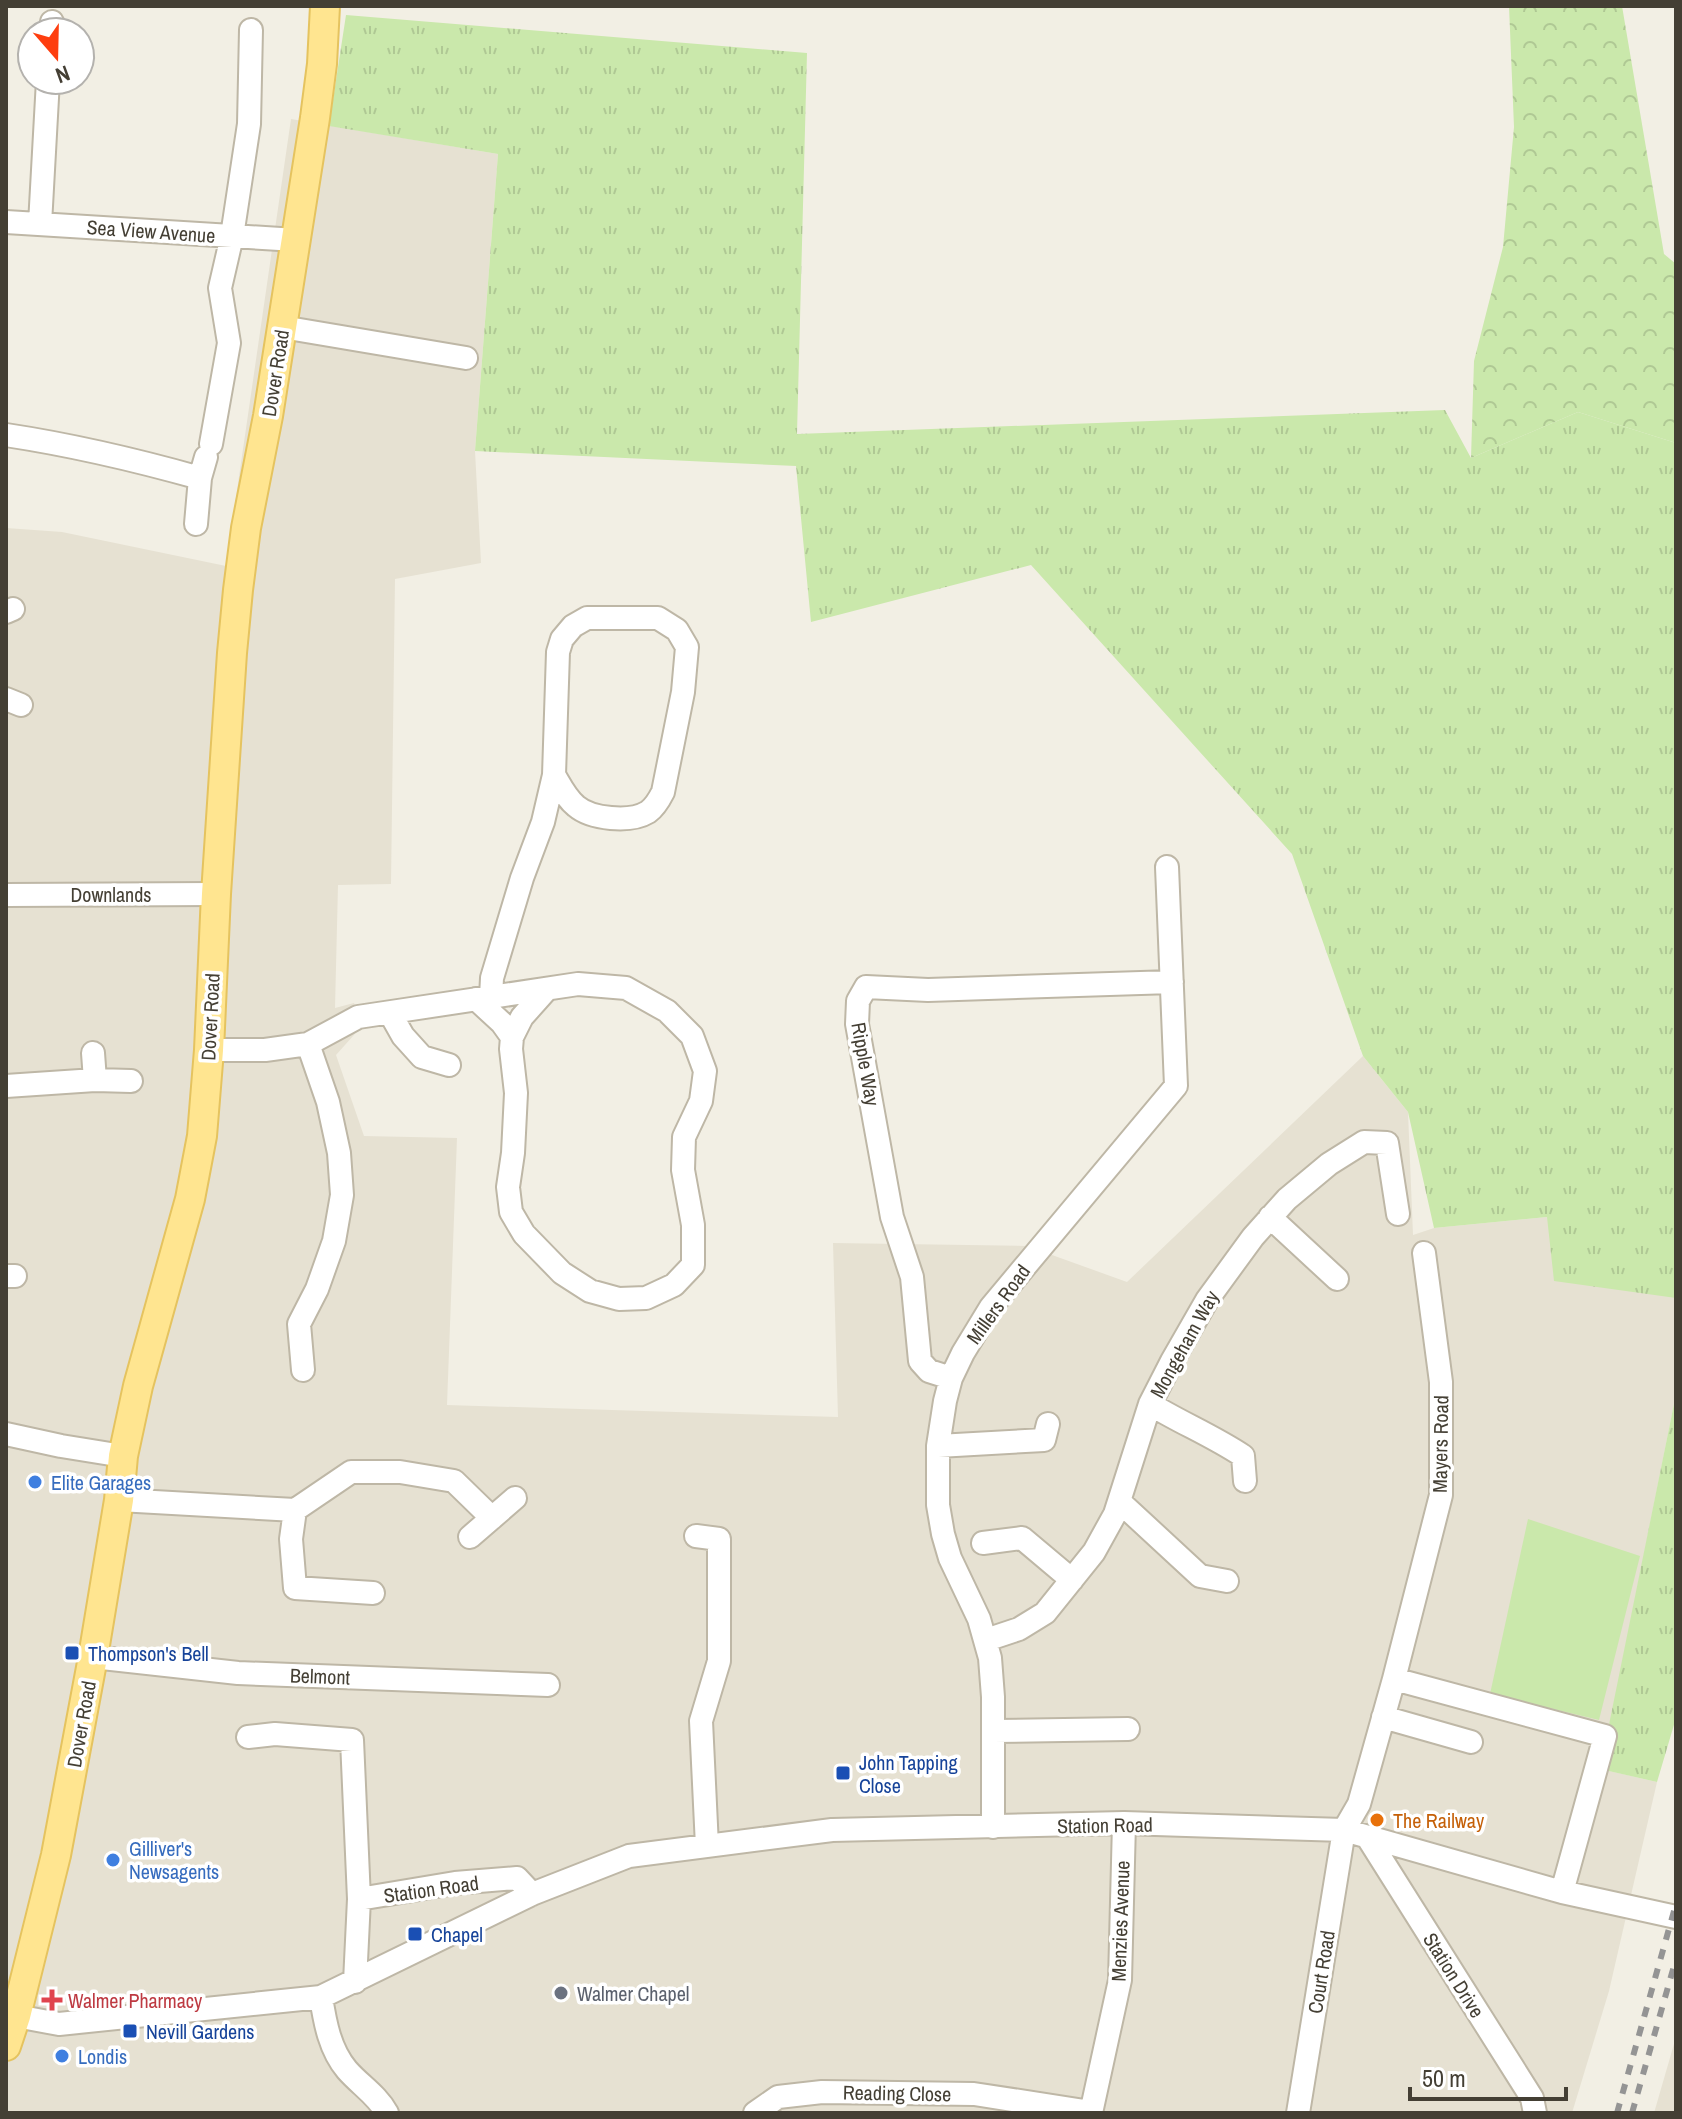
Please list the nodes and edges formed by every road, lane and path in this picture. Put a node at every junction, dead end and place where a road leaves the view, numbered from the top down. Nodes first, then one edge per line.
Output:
1 (325, 6) edge
2 (251, 30) dead end
3 (47, 96) edge
4 (6, 222) edge
5 (40, 224) junction
6 (232, 236) junction
7 (296, 240) junction
8 (282, 327) junction
9 (466, 358) dead end
10 (6, 435) edge
11 (206, 460) junction
12 (196, 524) dead end
13 (554, 775) junction
14 (1167, 867) dead end
15 (216, 894) junction
16 (6, 895) edge
17 (1172, 982) junction
18 (547, 989) junction
19 (484, 998) junction
20 (390, 1013) junction
21 (512, 1037) junction
22 (308, 1044) junction
23 (209, 1050) junction
24 (93, 1053) dead end
25 (449, 1065) dead end
26 (95, 1080) junction
27 (131, 1081) dead end
28 (6, 1086) edge
29 (1398, 1214) dead end
30 (1270, 1217) junction
31 (1424, 1253) dead end
32 (1337, 1279) dead end
33 (303, 1370) dead end
34 (951, 1378) junction
35 (1150, 1404) junction
36 (1048, 1424) dead end
37 (6, 1434) edge
38 (938, 1446) junction
39 (123, 1456) junction
40 (1245, 1481) dead end
41 (515, 1498) dead end
42 (119, 1500) junction
43 (1120, 1502) junction
44 (295, 1510) junction
45 (492, 1518) junction
46 (696, 1536) dead end
47 (470, 1537) dead end
48 (983, 1543) dead end
49 (1072, 1580) junction
50 (1227, 1581) dead end
51 (373, 1593) dead end
52 (986, 1640) junction
53 (93, 1657) junction
54 (1394, 1679) junction
55 (548, 1685) dead end
56 (1383, 1717) junction
57 (1128, 1729) dead end
58 (993, 1731) junction
59 (248, 1737) dead end
60 (1471, 1742) dead end
61 (1124, 1823) junction
62 (993, 1827) junction
63 (1344, 1830) junction
64 (1368, 1838) junction
65 (707, 1846) junction
66 (1562, 1892) junction
67 (532, 1894) junction
68 (359, 1899) junction
69 (1676, 1917) edge
70 (355, 1982) junction
71 (321, 1997) junction
72 (16, 2016) junction
73 (6, 2046) edge
74 (1091, 2112) edge
75 (387, 2113) edge
76 (755, 2113) edge
77 (1298, 2113) edge
78 (1535, 2113) edge

1 - 7 main road, Dover Road
2 - 6 street
3 - 5 street
4 - 5 street, Sea View Avenue
5 - 6 street, Sea View Avenue
6 - 7 street, Sea View Avenue
6 - 11 street
7 - 8 main road, Dover Road
8 - 9 street
8 - 15 main road, Dover Road
10 - 11 street
11 - 12 street
13 - 13 street
13 - 19 street
14 - 17 street, Millers Road
15 - 16 street, Downlands
15 - 23 main road, Dover Road
17 - 34 street, Millers Road
17 - 34 street, Ripple Way
18 - 19 street
18 - 21 street
18 - 21 street
19 - 20 street
19 - 21 street
20 - 22 street
20 - 25 street
22 - 23 street
22 - 33 street
23 - 39 main road, Dover Road
24 - 26 street
26 - 27 street
26 - 28 street
29 - 30 street, Mongeham Way
30 - 32 street
30 - 35 street, Mongeham Way
31 - 54 street, Mayers Road
34 - 38 street, Millers Road
35 - 40 street
35 - 43 street, Mongeham Way
36 - 38 street
37 - 39 street
38 - 52 street, Millers Road
39 - 42 main road, Dover Road
41 - 45 street
42 - 44 street
42 - 53 main road, Dover Road
43 - 49 street, Mongeham Way
43 - 50 street
44 - 45 street
44 - 51 street
45 - 47 street
46 - 65 street
48 - 49 street
49 - 52 street, Mongeham Way
52 - 58 street, Millers Road
53 - 55 street, Belmont
53 - 72 main road, Dover Road
54 - 56 street, Mayers Road
54 - 66 street
56 - 60 street
56 - 63 street, Mayers Road
57 - 58 street
58 - 62 street, Millers Road
59 - 68 street
61 - 62 street, Station Road
61 - 63 street, Station Road
61 - 74 street, Menzies Avenue
62 - 65 street, Station Road
63 - 64 street, Station Road
63 - 77 street, Court Road
64 - 66 street, Station Road
64 - 78 street, Station Drive
65 - 67 street, Station Road
66 - 69 street, Station Road
67 - 68 street, Station Road
67 - 70 street, Station Road
68 - 70 street, Station Road
70 - 71 street, Station Road
71 - 72 street, Station Road
71 - 75 street
72 - 73 main road, Dover Road
74 - 76 street, Reading Close

